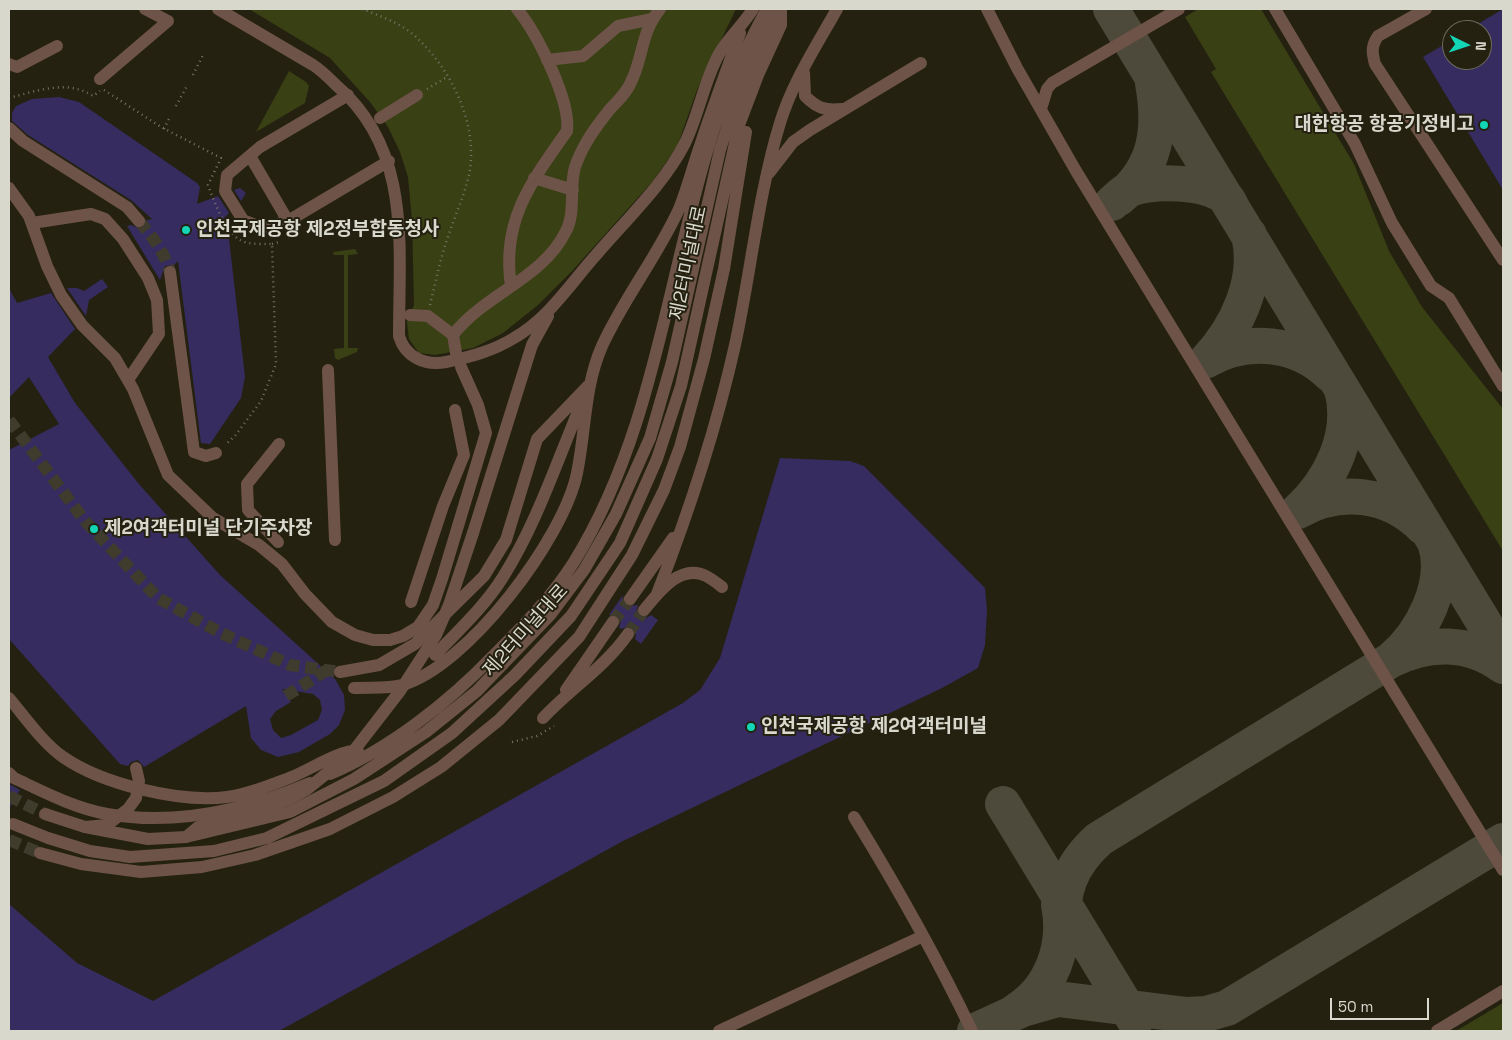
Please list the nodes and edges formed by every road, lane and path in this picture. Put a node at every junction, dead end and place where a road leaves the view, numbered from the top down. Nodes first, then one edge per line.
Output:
1 (145, 9) edge
2 (218, 9) edge
3 (362, 9) edge
4 (517, 9) edge
5 (747, 9) edge
6 (753, 9) edge
7 (767, 9) edge
8 (780, 9) edge
9 (838, 9) edge
10 (987, 9) edge
11 (1179, 9) edge
12 (1275, 9) edge
13 (1426, 9) edge
14 (656, 14) edge
15 (744, 24) junction
16 (774, 42) junction
17 (57, 46) dead end
18 (204, 53) dead end
19 (547, 60) junction
20 (921, 63) dead end
21 (9, 64) edge
22 (1018, 68) junction
23 (803, 70) junction
24 (193, 75) dead end
25 (447, 77) junction
26 (100, 79) dead end
27 (1052, 83) junction
28 (187, 86) dead end
29 (348, 95) junction
30 (417, 96) joint
31 (9, 98) edge
32 (176, 106) dead end
33 (849, 108) junction
34 (1041, 109) junction
35 (170, 117) dead end
36 (380, 118) dead end
37 (9, 128) edge
38 (164, 129) junction
39 (567, 131) junction
40 (588, 137) junction
41 (226, 154) dead end
42 (250, 156) junction
43 (221, 158) junction
44 (389, 162) junction
45 (766, 177) junction
46 (534, 178) junction
47 (9, 188) edge
48 (573, 190) junction
49 (139, 221) tunnel mouth
50 (288, 221) junction
51 (32, 223) junction
52 (279, 242) dead end
53 (272, 244) junction
54 (1503, 260) edge
55 (170, 272) tunnel mouth
56 (511, 286) junction
57 (552, 308) junction
58 (410, 315) dead end
59 (428, 316) junction
60 (453, 336) junction
61 (456, 354) dead end
62 (461, 367) dead end
63 (328, 370) dead end
64 (128, 380) junction
65 (588, 386) junction
66 (1503, 386) edge
67 (455, 410) dead end
68 (279, 444) dead end
69 (216, 453) joint
70 (690, 508) junction
71 (335, 540) dead end
72 (278, 542) dead end
73 (722, 587) dead end
74 (657, 594) junction
75 (630, 599) tunnel mouth
76 (411, 602) dead end
77 (644, 610) tunnel mouth
78 (613, 622) tunnel mouth
79 (628, 634) tunnel mouth
80 (435, 655) dead end
81 (340, 672) tunnel mouth
82 (354, 688) dead end
83 (9, 698) edge
84 (560, 700) junction
85 (543, 718) dead end
86 (369, 753) junction
87 (136, 768) dead end
88 (9, 773) edge
89 (45, 814) tunnel mouth
90 (854, 817) dead end
91 (14, 824) dead end
92 (85, 827) junction
93 (186, 837) junction
94 (40, 853) tunnel mouth
95 (1503, 870) edge
96 (923, 936) junction
97 (1503, 991) edge
98 (719, 1031) edge
99 (972, 1031) edge
100 (1437, 1031) edge

1 - 26 street
2 - 29 street
3 - 25 path
4 - 19 street
5 - 15 street
6 - 15 street
7 - 86 street, 제2터미널대로
8 - 16 street, 제2터미널대로
8 - 93 street
9 - 23 street
10 - 22 street
11 - 27 street
12 - 66 street
13 - 54 street
14 - 19 street
14 - 40 street
15 - 57 street
15 - 65 street
16 - 91 street, 제2터미널대로
16 - 94 street
17 - 21 street
18 - 24 path
19 - 39 street
20 - 33 street
22 - 27 street
22 - 34 street
23 - 33 street
23 - 45 street
25 - 30 path
25 - 59 path
27 - 34 street
28 - 32 path
29 - 42 street
29 - 44 street
30 - 36 street
31 - 38 path
33 - 45 street
34 - 95 street
35 - 38 path
37 - 49 street
38 - 43 path
39 - 40 street
39 - 46 street
40 - 48 street
41 - 43 path
42 - 50 street
42 - 50 street
43 - 53 path
44 - 50 street
44 - 57 street
45 - 70 street
46 - 48 street
46 - 56 street
47 - 51 street
48 - 56 street
51 - 64 street
51 - 64 street
52 - 53 path
53 - 69 path
55 - 69 street
56 - 60 street
57 - 93 street, bridge
58 - 59 street
59 - 60 street
60 - 61 street
62 - 64 street
63 - 71 street
65 - 80 street
65 - 81 street
65 - 82 street
67 - 76 street
68 - 72 street
70 - 74 street
70 - 75 street
73 - 74 street
74 - 77 street
78 - 84 street
79 - 84 street
83 - 86 street
84 - 85 street
86 - 88 street, 제2터미널대로
87 - 92 street, bridge
89 - 92 street
90 - 96 street
92 - 93 street, bridge
96 - 98 street
96 - 99 street
97 - 100 street

